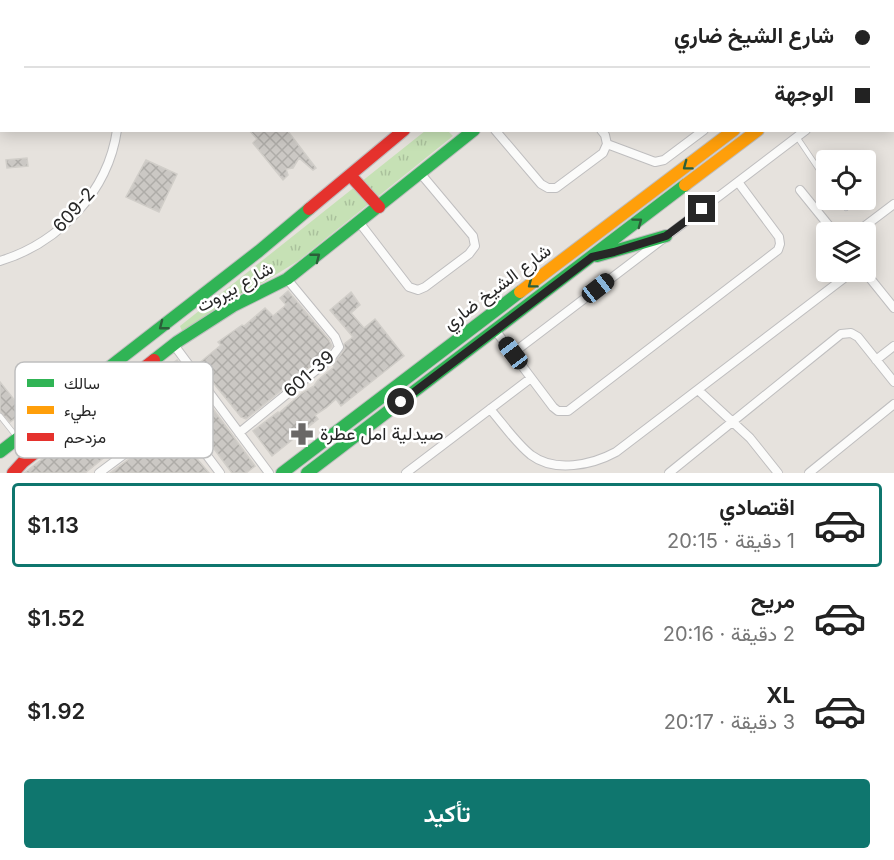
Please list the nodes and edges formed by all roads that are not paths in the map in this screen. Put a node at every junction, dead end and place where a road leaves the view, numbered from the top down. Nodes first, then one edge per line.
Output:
1 (116, 132) edge
2 (402, 132) edge
3 (472, 132) edge
4 (497, 132) edge
5 (603, 132) edge
6 (701, 132) edge
7 (731, 132) edge
8 (755, 132) edge
9 (803, 132) edge
10 (797, 137) junction
11 (607, 144) junction
12 (816, 165) edge
13 (421, 174) junction
14 (350, 175) junction
15 (738, 182) junction
16 (800, 190) dead end
17 (894, 204) edge
18 (378, 207) junction
19 (359, 222) junction
20 (826, 222) edge
21 (870, 222) edge
22 (666, 236) junction
23 (592, 257) junction
24 (0, 261) edge
25 (287, 279) junction
26 (839, 282) edge
27 (873, 282) edge
28 (894, 308) edge
29 (495, 330) junction
30 (174, 345) junction
31 (894, 346) edge
32 (513, 353) junction
33 (876, 360) junction
34 (117, 362) edge
35 (152, 362) edge
36 (187, 362) edge
37 (531, 378) junction
38 (894, 382) edge
39 (698, 390) junction
40 (213, 398) edge
41 (894, 404) edge
42 (490, 409) junction
43 (0, 416) edge
44 (732, 421) junction
45 (239, 433) junction
46 (15, 434) edge
47 (15, 440) edge
48 (0, 452) edge
49 (28, 458) edge
50 (119, 458) edge
51 (209, 458) edge
52 (554, 469) edge
53 (13, 473) edge
54 (99, 473) edge
55 (220, 473) edge
56 (268, 473) edge
57 (282, 473) edge
58 (307, 473) edge
59 (406, 473) edge
60 (669, 473) edge
61 (778, 473) edge
62 (809, 473) edge

1 - 24 street, 609-2
2 - 14 main road, شارع بيروت
3 - 13 main road, شارع بيروت
4 - 11 street
5 - 11 street
6 - 11 street
7 -> 57 main road, شارع الشيخ ضاري
23 -> 8 main road, شارع الشيخ ضاري
9 - 10 street
10 - 12 lane
10 - 15 street
13 - 18 main road, شارع بيروت
13 - 19 street
14 - 18 main road
14 -> 34 main road, شارع بيروت
15 - 22 street
15 - 37 street
16 - 20 street
17 - 21 street
18 - 19 main road, شارع بيروت
25 -> 19 main road, شارع بيروت
22 - 23 main road
22 - 32 street
23 - 29 main road, شارع الشيخ ضاري
25 - 30 main road, شارع بيروت
25 - 45 street, 601-39
26 - 39 street
27 - 28 street
29 - 32 street
29 - 58 main road, شارع الشيخ ضاري
30 - 35 main road, شارع بيروت
30 - 36 street
31 - 33 street
32 - 37 street
33 - 38 street
33 - 44 street
37 - 42 street
39 - 44 street
39 - 52 street
40 - 45 street
41 - 62 street
42 - 52 street
42 - 59 street
43 - 46 lane
44 - 60 street
44 - 61 street
45 - 56 street
47 - 48 main road, شارع بيروت
49 - 53 main road, شارع بيروت
50 - 54 street
51 - 55 street

